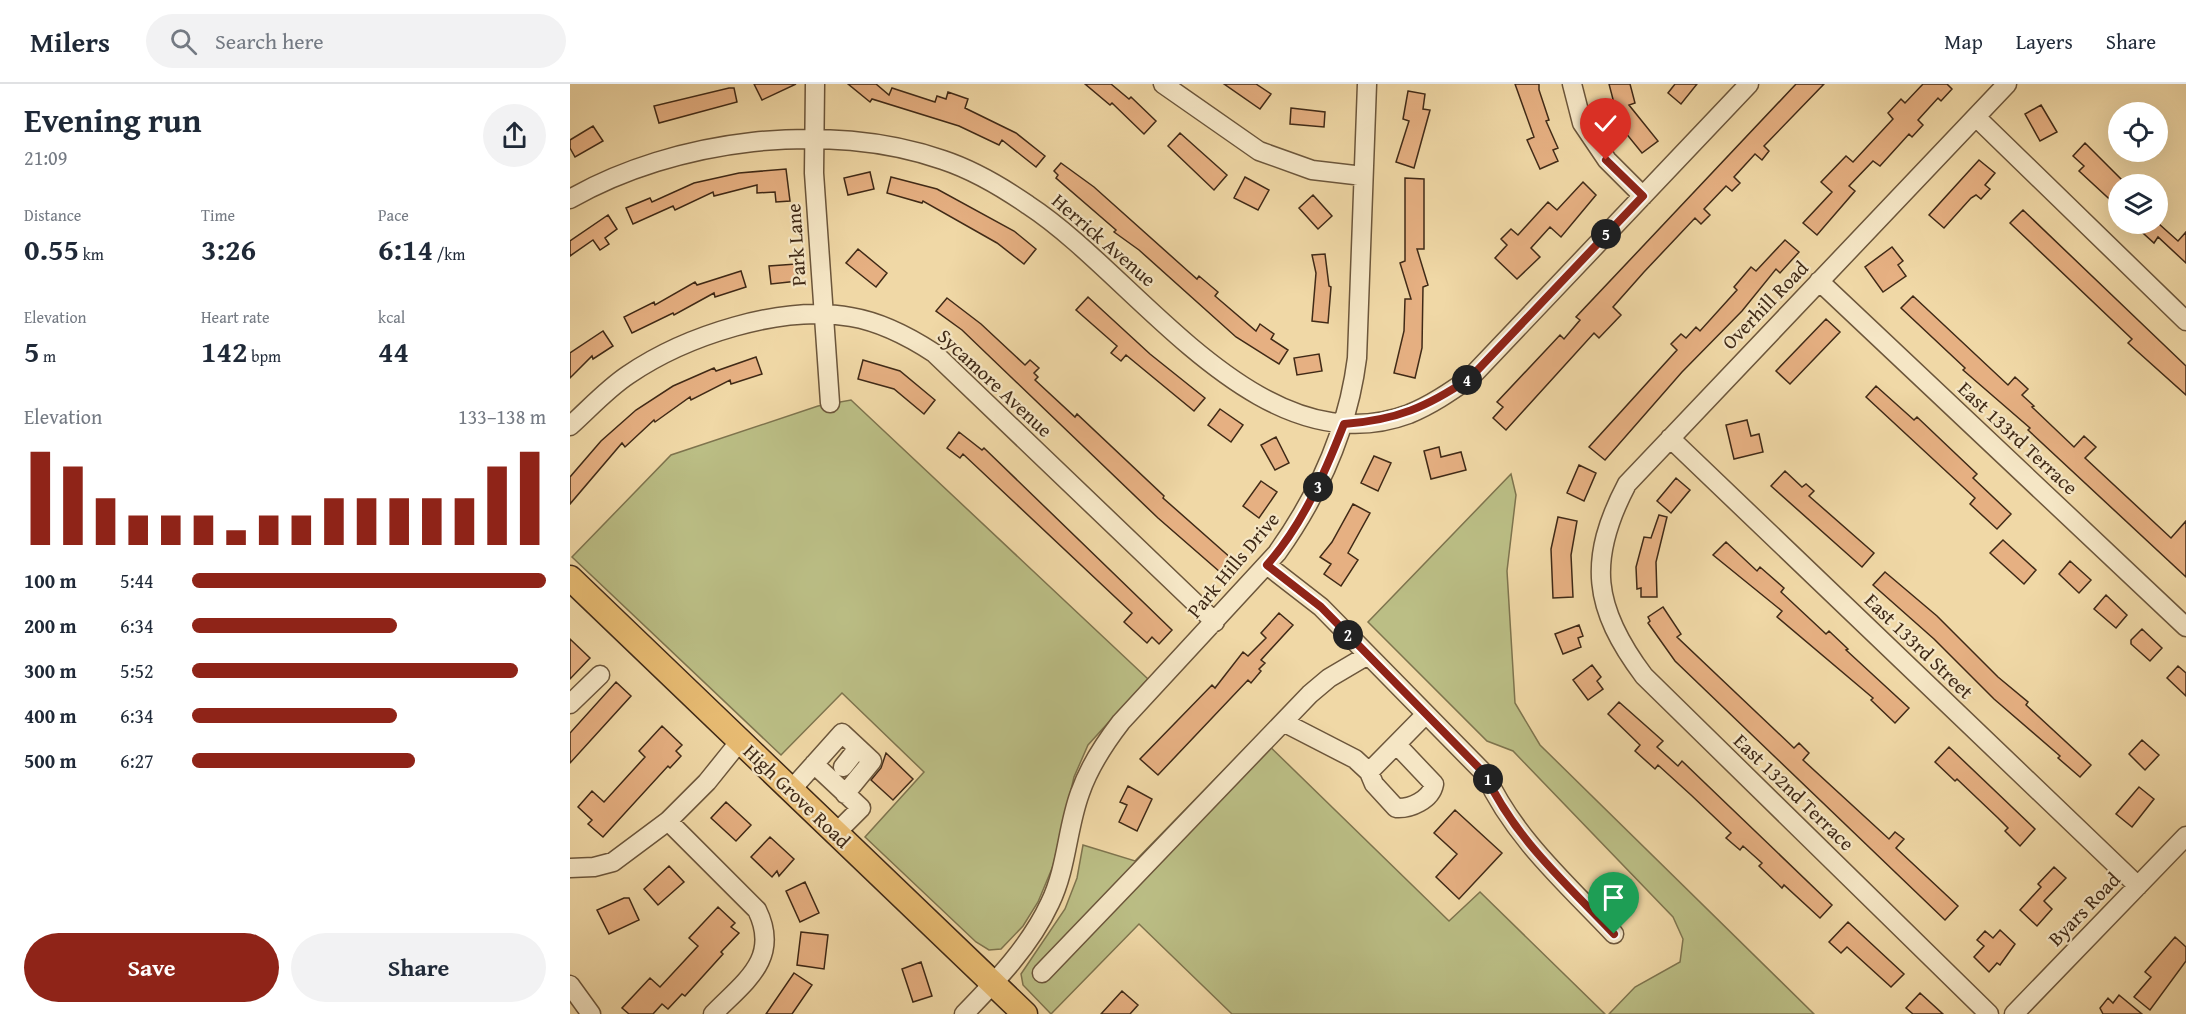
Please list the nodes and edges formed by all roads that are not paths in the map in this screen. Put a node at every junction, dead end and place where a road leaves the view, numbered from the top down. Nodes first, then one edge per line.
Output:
1 (815, 84) edge
2 (1163, 84) edge
3 (1367, 84) edge
4 (1572, 84) edge
5 (1749, 84) edge
6 (2007, 84) edge
7 (1976, 117) junction
8 (814, 139) junction
9 (1363, 176) junction
10 (1643, 196) junction
11 (570, 199) edge
12 (1819, 281) junction
13 (824, 314) junction
14 (2186, 321) edge
15 (830, 403) dead end
16 (1344, 424) junction
17 (570, 426) edge
18 (1670, 438) junction
19 (1267, 565) junction
20 (570, 578) edge
21 (1602, 580) joint
22 (1215, 622) junction
23 (2186, 627) edge
24 (1368, 655) junction
25 (600, 675) dead end
26 (570, 704) edge
27 (1426, 714) junction
28 (1283, 722) junction
29 (740, 741) junction
30 (1397, 745) junction
31 (858, 748) junction
32 (814, 764) junction
33 (1369, 772) junction
34 (836, 775) junction
35 (791, 790) junction
36 (845, 794) junction
37 (668, 821) junction
38 (836, 833) junction
39 (2186, 836) edge
40 (570, 868) edge
41 (2138, 886) junction
42 (1614, 934) dead end
43 (1042, 973) dead end
44 (993, 984) junction
45 (570, 985) edge
46 (591, 1014) edge
47 (713, 1014) edge
48 (964, 1014) edge
49 (1024, 1014) edge
50 (1989, 1014) edge
51 (2014, 1014) edge

1 - 8 street, Park Lane
2 - 9 street
3 - 9 street, Park Hills Drive
4 - 10 street
5 - 10 street, Herrick Avenue
6 - 7 street, Overhill Road
7 - 12 street, Overhill Road
7 - 14 street
8 - 11 street, Herrick Avenue
8 - 13 street, Park Lane
8 - 16 street, Herrick Avenue
9 - 16 street, Park Hills Drive
10 - 16 street, Herrick Avenue
12 - 18 street, Overhill Road
12 - 23 street, East 133rd Terrace
13 - 15 street, Park Lane
13 - 17 street, Sycamore Avenue
13 - 22 street, Sycamore Avenue
16 - 19 street, Park Hills Drive
18 - 21 street, Overhill Road
18 - 41 street, East 133rd Street
19 - 22 street, Park Hills Drive
19 - 24 street
20 - 29 main road, High Grove Road
21 - 50 street, East 132nd Terrace
22 - 44 street, Park Hills Drive
24 - 27 street
24 - 28 street
25 - 26 street
27 - 30 street
27 - 42 street
28 - 33 street
28 - 43 street
29 - 35 main road, High Grove Road
29 - 37 street
30 - 33 street
30 - 33 street
31 - 32 street
31 - 34 street
31 - 36 street
32 - 34 street
32 - 35 street
34 - 36 street
35 - 38 main road, High Grove Road
36 - 38 street
37 - 40 street
37 - 47 street
38 - 44 main road, High Grove Road
39 - 41 street, Byars Road
41 - 51 street, Byars Road
44 - 48 street, Park Hills Drive
44 - 49 main road, High Grove Road
45 - 46 street

